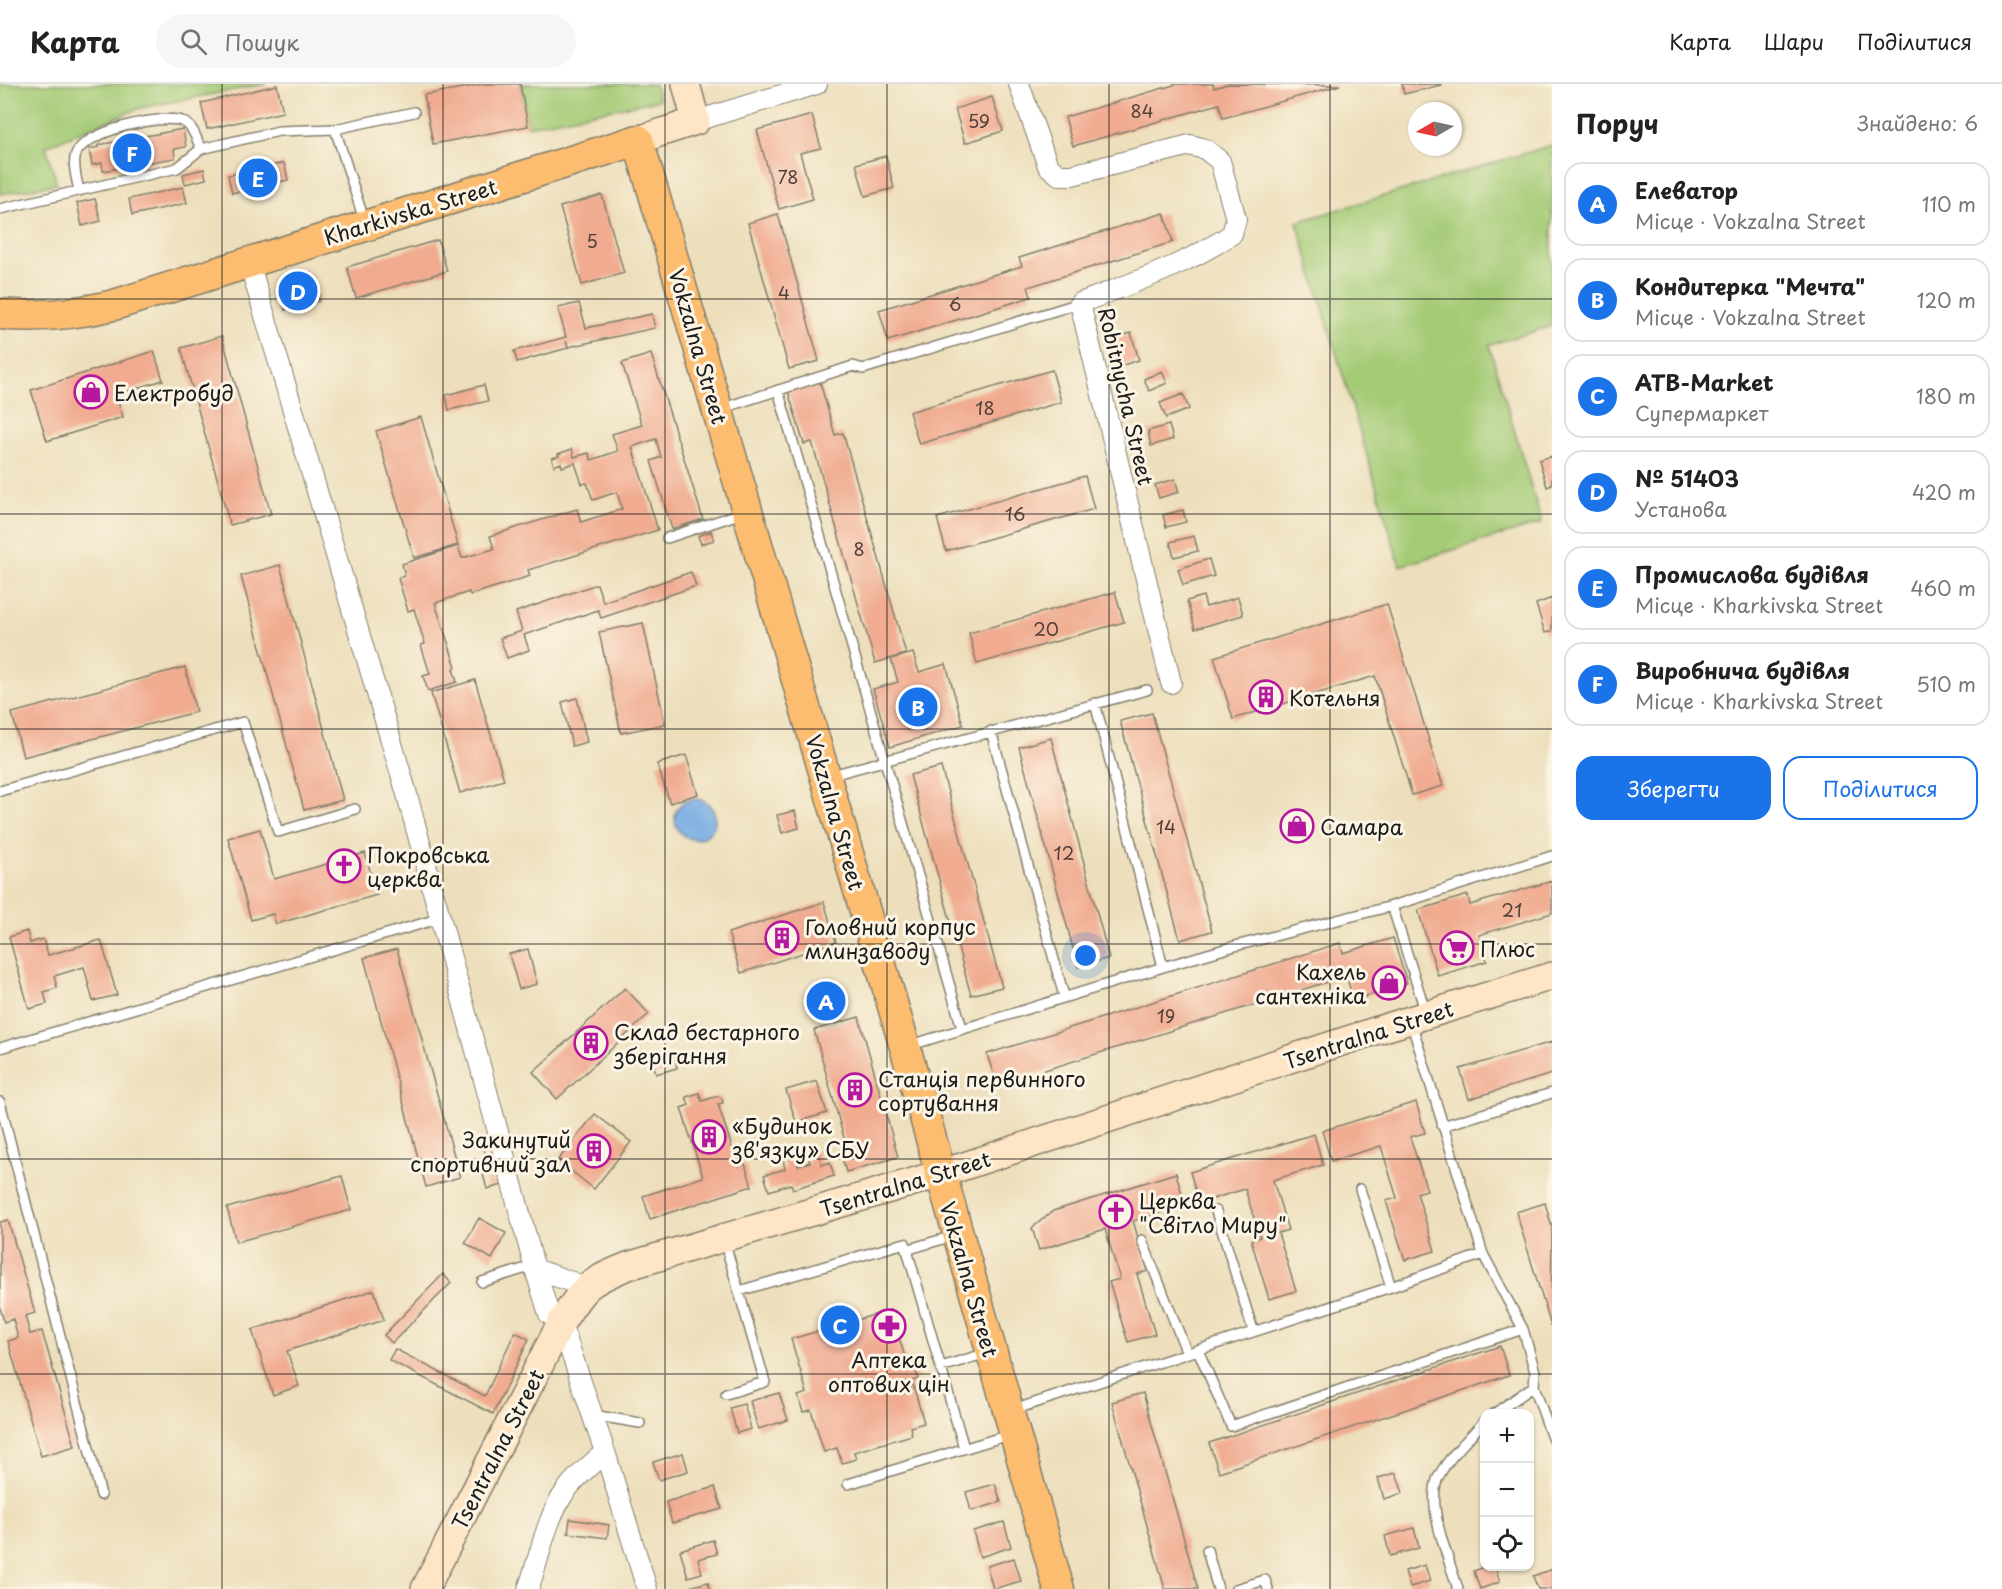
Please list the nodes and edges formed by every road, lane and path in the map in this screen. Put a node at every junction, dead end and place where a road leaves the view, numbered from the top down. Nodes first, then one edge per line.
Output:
1 (686, 84) edge
2 (817, 84) edge
3 (1019, 84) edge
4 (414, 112) dead end
5 (696, 121) junction
6 (335, 129) junction
7 (638, 140) junction
8 (201, 149) junction
9 (79, 191) junction
10 (0, 209) edge
11 (366, 225) junction
12 (249, 262) junction
13 (1080, 303) junction
14 (0, 314) edge
15 (777, 390) junction
16 (718, 410) junction
17 (748, 512) junction
18 (667, 538) dead end
19 (1172, 683) dead end
20 (1146, 690) dead end
21 (1095, 703) junction
22 (992, 731) junction
23 (886, 761) junction
24 (826, 776) junction
25 (0, 791) edge
26 (355, 809) dead end
27 (1552, 856) edge
28 (1392, 906) junction
29 (441, 918) junction
30 (1163, 967) junction
31 (1552, 976) edge
32 (1064, 996) junction
33 (1419, 1017) junction
34 (962, 1028) junction
35 (905, 1047) junction
36 (0, 1048) edge
37 (1552, 1093) edge
38 (0, 1102) edge
39 (1442, 1126) junction
40 (940, 1174) junction
41 (1360, 1189) dead end
42 (1216, 1211) dead end
43 (957, 1235) junction
44 (723, 1238) junction
45 (1142, 1240) dead end
46 (906, 1250) junction
47 (1483, 1254) junction
48 (535, 1269) junction
49 (482, 1282) dead end
50 (586, 1287) junction
51 (1391, 1287) junction
52 (739, 1291) junction
53 (561, 1323) junction
54 (1523, 1329) junction
55 (1253, 1330) junction
56 (1198, 1350) junction
57 (992, 1352) junction
58 (1187, 1353) junction
59 (941, 1367) junction
60 (1534, 1386) junction
61 (726, 1394) dead end
62 (1500, 1409) edge
63 (592, 1415) junction
64 (1011, 1422) junction
65 (640, 1423) dead end
66 (1480, 1427) edge
67 (1552, 1438) edge
68 (964, 1448) junction
69 (605, 1452) junction
70 (848, 1484) dead end
71 (101, 1495) dead end
72 (1207, 1550) dead end
73 (425, 1589) edge
74 (528, 1589) edge
75 (647, 1589) edge
76 (1059, 1589) edge
77 (1218, 1589) edge
78 (1236, 1589) edge
79 (1268, 1589) edge
80 (1458, 1589) edge

1 - 5 street
2 - 5 street, Kharkivska Street
3 - 13 street, Robitnycha Street
4 - 6 lane
5 - 7 street, Kharkivska Street
6 - 8 lane
6 - 11 lane
7 - 11 main road, Kharkivska Street
7 - 16 main road, Vokzalna Street
8 - 9 lane
8 - 9 lane
9 - 10 lane
11 - 12 main road, Kharkivska Street
12 - 14 main road, Kharkivska Street
12 - 29 street
13 - 15 lane
13 - 19 street, Robitnycha Street
15 - 16 lane
15 - 23 lane
16 - 17 main road, Vokzalna Street
17 - 18 lane
17 - 24 main road, Vokzalna Street
20 - 21 lane
21 - 22 lane
21 - 30 lane
22 - 23 lane
22 - 32 lane
23 - 24 lane
23 - 34 lane
24 - 35 main road, Vokzalna Street
25 - 26 lane
27 - 28 lane
28 - 30 lane
28 - 33 lane
29 - 36 lane
29 - 48 street
30 - 32 lane
31 - 33 street, Tsentralna Street
32 - 34 lane
33 - 39 lane
33 - 40 street, Tsentralna Street
34 - 35 lane
35 - 40 main road, Vokzalna Street
37 - 39 lane
38 - 71 lane
39 - 47 lane
40 - 43 main road, Vokzalna Street
40 - 44 street, Tsentralna Street
41 - 51 lane
42 - 55 lane
43 - 46 lane
43 - 57 main road, Vokzalna Street
44 - 50 street, Tsentralna Street
44 - 52 lane
45 - 58 lane
46 - 52 lane
46 - 59 lane
47 - 51 lane
47 - 54 lane
48 - 49 lane
48 - 50 street
48 - 53 street
50 - 53 street, Tsentralna Street
51 - 55 lane
52 - 61 lane
53 - 63 street
53 - 73 street, Tsentralna Street
54 - 56 lane
54 - 60 lane
55 - 56 lane
56 - 58 lane
57 - 59 lane
57 - 64 main road, Vokzalna Street
58 - 64 lane
59 - 68 lane
60 - 62 lane
60 - 67 lane
63 - 65 lane
63 - 69 street
64 - 68 lane
64 - 76 main road, Vokzalna Street
66 - 80 lane
68 - 70 lane
69 - 74 street
69 - 75 street
72 - 77 lane
78 - 79 lane

